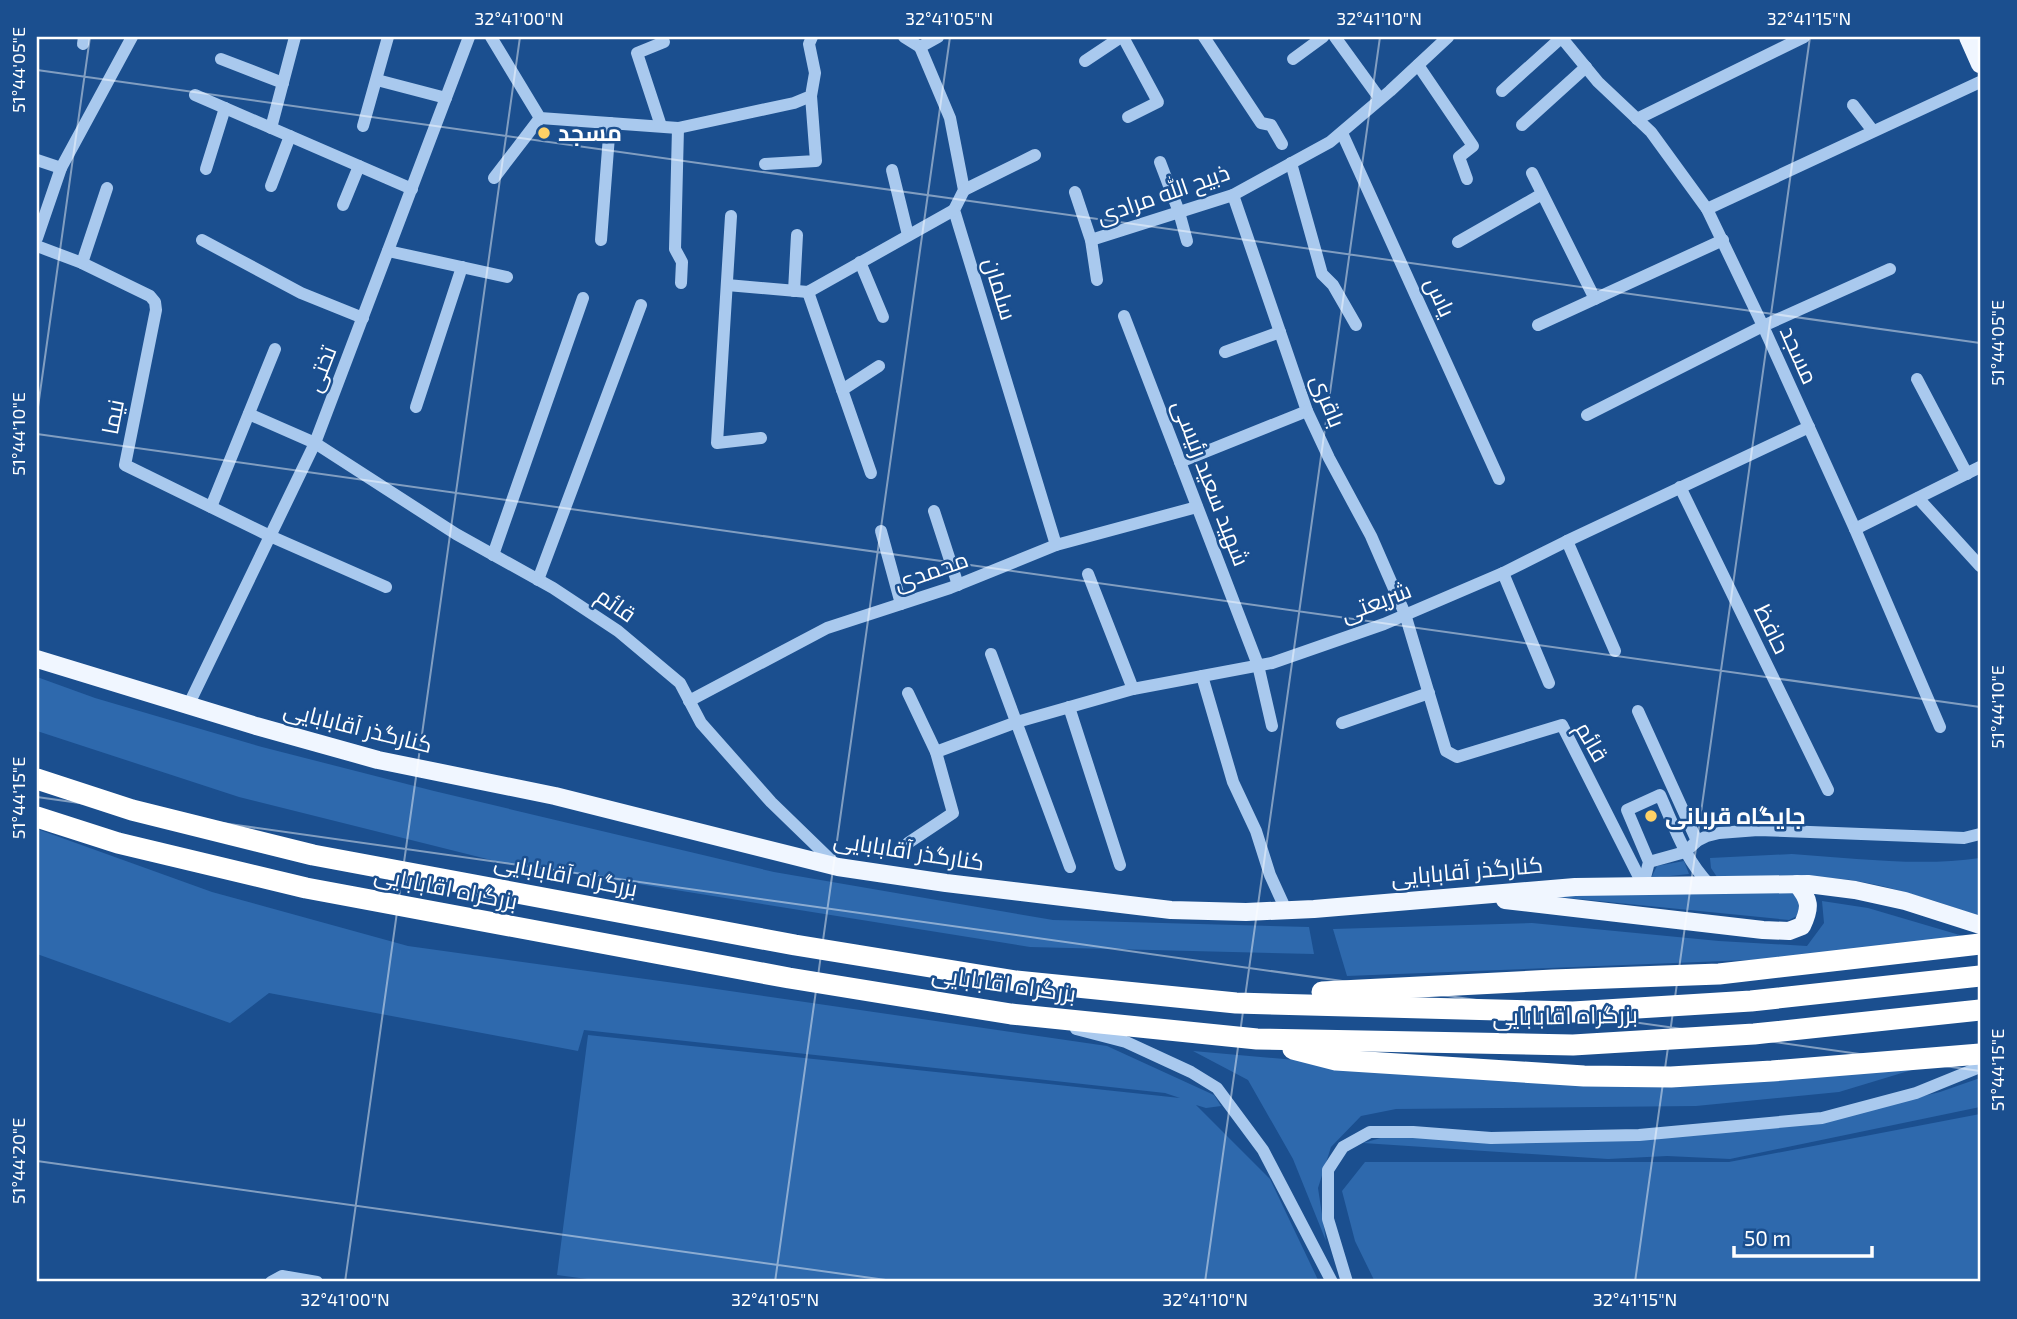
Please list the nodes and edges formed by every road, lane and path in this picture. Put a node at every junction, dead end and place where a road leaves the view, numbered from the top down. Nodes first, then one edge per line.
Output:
1 (132, 37) edge
2 (295, 37) edge
3 (388, 37) edge
4 (470, 37) edge
5 (491, 37) edge
6 (812, 37) edge
7 (904, 37) edge
8 (938, 37) edge
9 (1122, 37) edge
10 (1204, 37) edge
11 (1323, 37) edge
12 (1335, 37) edge
13 (1448, 37) edge
14 (1561, 37) edge
15 (1804, 37) edge
16 (1968, 37) edge
17 (664, 41) dead end
18 (920, 47) junction
19 (221, 59) dead end
20 (1293, 59) dead end
21 (1085, 61) dead end
22 (1980, 64) edge
23 (1418, 65) junction
24 (1586, 67) junction
25 (377, 80) junction
26 (1980, 82) edge
27 (283, 83) junction
28 (1502, 91) dead end
29 (195, 95) dead end
30 (811, 96) junction
31 (446, 98) junction
32 (1380, 99) junction
33 (1853, 105) dead end
34 (225, 107) junction
35 (1128, 117) dead end
36 (540, 118) junction
37 (1637, 118) junction
38 (610, 123) junction
39 (1522, 125) dead end
40 (363, 126) dead end
41 (661, 126) junction
42 (271, 128) junction
43 (678, 128) junction
44 (1873, 131) junction
45 (1342, 133) junction
46 (290, 136) junction
47 (1282, 144) dead end
48 (1035, 155) dead end
49 (37, 160) edge
50 (1160, 162) dead end
51 (1291, 163) junction
52 (765, 164) dead end
53 (359, 166) junction
54 (61, 167) junction
55 (206, 169) dead end
56 (892, 170) dead end
57 (1532, 173) dead end
58 (494, 178) dead end
59 (1467, 179) dead end
60 (271, 186) dead end
61 (107, 188) dead end
62 (412, 188) junction
63 (964, 190) junction
64 (1075, 192) dead end
65 (1542, 194) junction
66 (1233, 195) junction
67 (343, 205) dead end
68 (954, 209) junction
69 (1707, 209) junction
70 (1180, 212) junction
71 (731, 216) dead end
72 (797, 235) dead end
73 (908, 235) junction
74 (37, 238) edge
75 (202, 240) dead end
76 (601, 240) dead end
77 (1091, 240) junction
78 (1723, 240) junction
79 (1187, 241) dead end
80 (1458, 242) dead end
81 (37, 246) edge
82 (388, 251) junction
83 (860, 262) junction
84 (82, 263) junction
85 (462, 267) junction
86 (1890, 269) dead end
87 (507, 277) dead end
88 (1097, 280) dead end
89 (681, 284) dead end
90 (727, 285) junction
91 (794, 291) junction
92 (808, 292) junction
93 (583, 298) dead end
94 (1595, 299) junction
95 (641, 304) dead end
96 (1124, 316) dead end
97 (363, 317) junction
98 (883, 317) dead end
99 (1538, 325) dead end
100 (1356, 326) dead end
101 (1763, 326) junction
102 (1280, 332) junction
103 (275, 349) dead end
104 (1225, 352) dead end
105 (879, 366) dead end
106 (1917, 379) dead end
107 (842, 390) junction
108 (416, 407) dead end
109 (1307, 411) junction
110 (249, 414) junction
111 (1587, 415) dead end
112 (1809, 427) junction
113 (761, 438) dead end
114 (315, 443) junction
115 (1180, 462) junction
116 (1980, 467) edge
117 (871, 474) dead end
118 (1967, 474) junction
119 (1499, 479) dead end
120 (1680, 487) junction
121 (1918, 498) junction
122 (211, 507) junction
123 (1197, 507) junction
124 (934, 511) dead end
125 (1855, 529) junction
126 (881, 531) dead end
127 (270, 536) junction
128 (1567, 541) junction
129 (1056, 545) junction
130 (493, 555) junction
131 (1980, 566) edge
132 (1503, 573) junction
133 (1088, 574) dead end
134 (538, 580) junction
135 (958, 585) junction
136 (386, 587) dead end
137 (901, 604) junction
138 (1405, 614) junction
139 (1615, 651) dead end
140 (991, 654) dead end
141 (37, 659) edge
142 (1258, 665) junction
143 (1202, 676) junction
144 (1549, 683) dead end
145 (1133, 689) junction
146 (908, 693) dead end
147 (1429, 693) junction
148 (689, 701) junction
149 (188, 706) junction
150 (1069, 707) junction
151 (1638, 711) dead end
152 (1017, 722) junction
153 (1342, 723) dead end
154 (1272, 726) dead end
155 (1940, 727) dead end
156 (1446, 751) joint
157 (936, 752) junction
158 (37, 779) edge
159 (1828, 790) dead end
160 (37, 817) edge
161 (1980, 834) edge
162 (1698, 841) junction
163 (908, 843) dead end
164 (1685, 852) junction
165 (1649, 862) junction
166 (1121, 865) dead end
167 (838, 867) junction
168 (1070, 867) dead end
169 (1797, 884) junction
170 (1643, 885) junction
171 (1710, 885) junction
172 (1467, 895) junction
173 (1286, 910) junction
174 (1980, 925) edge
175 (1980, 944) edge
176 (1980, 976) edge
177 (1093, 988) junction
178 (1980, 1010) edge
179 (1022, 1015) junction
180 (1257, 1040) junction
181 (1980, 1054) edge
182 (1980, 1067) edge
183 (271, 1282) edge
184 (317, 1282) edge
185 (1332, 1282) edge
186 (1347, 1282) edge

1 - 54 street
2 - 27 street
3 - 25 street
4 - 31 street, تختی
5 - 36 street
6 - 30 street
7 - 18 street
8 - 18 street
9 - 21 street
9 - 35 street
10 - 47 street
11 - 20 street
12 - 32 street
13 - 23 street, ذبیح الله مرادی
14 - 24 street, مسجد
14 - 28 street
15 - 37 street
16 - 22 main road
17 - 41 street
18 - 63 street
19 - 27 street
23 - 32 street, ذبیح الله مرادی
23 - 59 street
24 - 37 street, مسجد
24 - 39 street
25 - 31 street
25 - 40 street
26 - 44 street
27 - 42 street
29 - 34 street
30 - 43 street
30 - 52 street
31 - 62 street, تختی
32 - 45 street, ذبیح الله مرادی
33 - 44 street
34 - 42 street
34 - 55 street
36 - 38 street
36 - 58 street
37 - 69 street, مسجد
38 - 41 street
38 - 76 street
41 - 43 street
42 - 46 street
43 - 89 street
44 - 69 street
45 - 51 street, ذبیح الله مرادی
45 - 119 street, یاس
46 - 53 street
46 - 60 street
48 - 63 street
49 - 54 street
50 - 70 street
51 - 66 street, ذبیح الله مرادی
51 - 100 street
53 - 62 street
53 - 67 street
54 - 74 street
56 - 73 street
57 - 65 street
61 - 84 street
62 - 82 street, تختی
63 - 68 street
64 - 77 street
65 - 80 street
65 - 94 street
66 - 70 street, ذبیح الله مرادی
66 - 102 street, باقری
68 - 73 street
68 - 129 street, سلمان
69 - 78 street, مسجد
70 - 77 street, ذبیح الله مرادی
70 - 79 street
71 - 90 street
72 - 91 street
73 - 83 street
75 - 97 street
77 - 88 street
78 - 94 street
78 - 101 street, مسجد
81 - 84 street
82 - 85 street
82 - 97 street, تختی
83 - 92 street
83 - 98 street
84 - 122 street, نیما
85 - 87 street
85 - 108 street
86 - 101 street
90 - 91 street
90 - 113 street
91 - 92 street
92 - 107 street
93 - 130 street
94 - 99 street
95 - 134 street
96 - 115 street, شهید سعید رئیسی
97 - 114 street, تختی
101 - 111 street
101 - 112 street, مسجد
102 - 104 street
102 - 109 street, باقری
103 - 110 street
105 - 107 street
106 - 118 street
107 - 117 street
109 - 115 street
109 - 138 street, باقری
110 - 114 street, قائم
110 - 122 street
112 - 120 street, شریعتی
112 - 125 street, مسجد
114 - 127 street, تختی
114 - 130 street, قائم
115 - 123 street, شهید سعید رئیسی
116 - 118 street
118 - 121 street
120 - 128 street, شریعتی
120 - 159 street, حافظ
121 - 125 street
121 - 131 street
122 - 127 street, نیما
123 - 129 street, محمدی
123 - 142 street, شهید سعید رئیسی
124 - 135 street
125 - 155 street, مسجد
126 - 137 street
127 - 136 street, نیما
127 - 149 street, تختی
128 - 132 street, شریعتی
128 - 139 street
129 - 135 street, محمدی
130 - 134 street, قائم
132 - 138 street, شریعتی
132 - 144 street
133 - 145 street
134 - 148 street, قائم
135 - 137 street, محمدی
137 - 148 street, محمدی
138 - 142 street, شریعتی
138 - 147 street, باقری
140 - 152 street
141 - 149 main road, کنارگذر آقابابایی
142 - 143 street, شریعتی
142 - 154 street, شهید سعید رئیسی
143 - 145 street, شریعتی
143 - 173 street
145 - 150 street, شریعتی
146 - 157 street
147 - 153 street
147 - 156 street, باقری
148 - 167 street, قائم
149 - 167 main road, کنارگذر آقابابایی
150 - 152 street, شریعتی
150 - 166 street
151 - 162 street
152 - 157 street, شریعتی
152 - 168 street
156 - 170 street, قائم
157 - 163 street
158 - 177 highway, بزرگراه آقابابایی
160 - 179 highway, بزرگراه اقابابایی
161 - 162 street
162 - 164 street
164 - 165 street
164 - 165 street
164 - 171 street
165 - 170 street
167 - 173 main road, کنارگذر آقابابایی
169 - 171 main road, کنارگذر آقابابایی
169 - 172 main road
169 - 174 main road, کنارگذر آقابابایی
170 - 171 main road, کنارگذر آقابابایی
170 - 172 main road, کنارگذر آقابابایی
172 - 173 main road, کنارگذر آقابابایی
175 - 177 highway
176 - 177 highway, بزرگراه اقابابایی
178 - 180 highway, بزرگراه اقابابایی
179 - 180 highway, بزرگراه اقابابایی
179 - 185 street
180 - 181 highway
182 - 186 street
183 - 184 street

